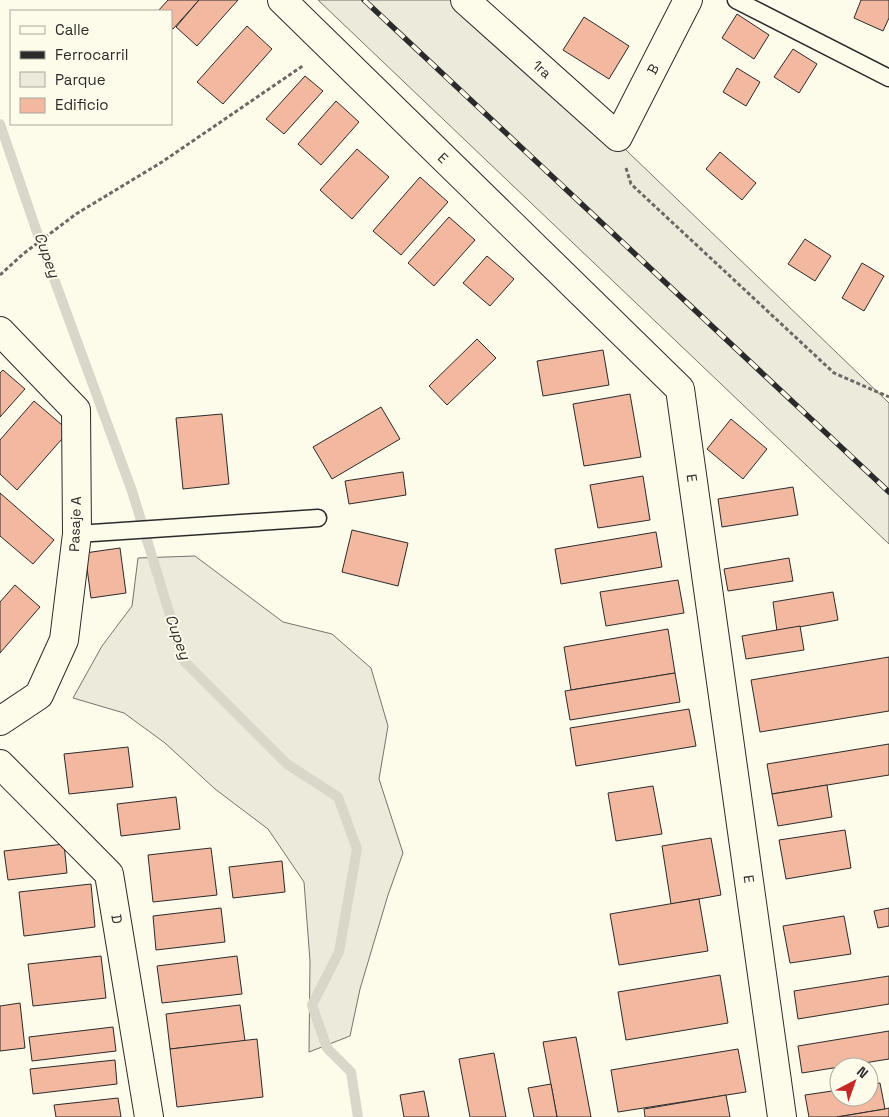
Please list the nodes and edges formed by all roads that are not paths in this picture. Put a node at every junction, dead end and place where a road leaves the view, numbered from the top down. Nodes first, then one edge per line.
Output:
1 (282, 0) edge
2 (465, 0) edge
3 (688, 0) edge
4 (736, 0) edge
5 (889, 78) edge
6 (618, 138) joint
7 (0, 331) edge
8 (318, 518) dead end
9 (76, 534) junction
10 (0, 721) edge
11 (0, 764) edge
12 (149, 1117) edge
13 (782, 1117) edge

1 - 13 street, E
2 - 6 street, 1ra
3 - 6 street, B
4 - 5 lane
7 - 9 street, Pasaje A
8 - 9 lane
9 - 10 street, Pasaje A
11 - 12 street, D

